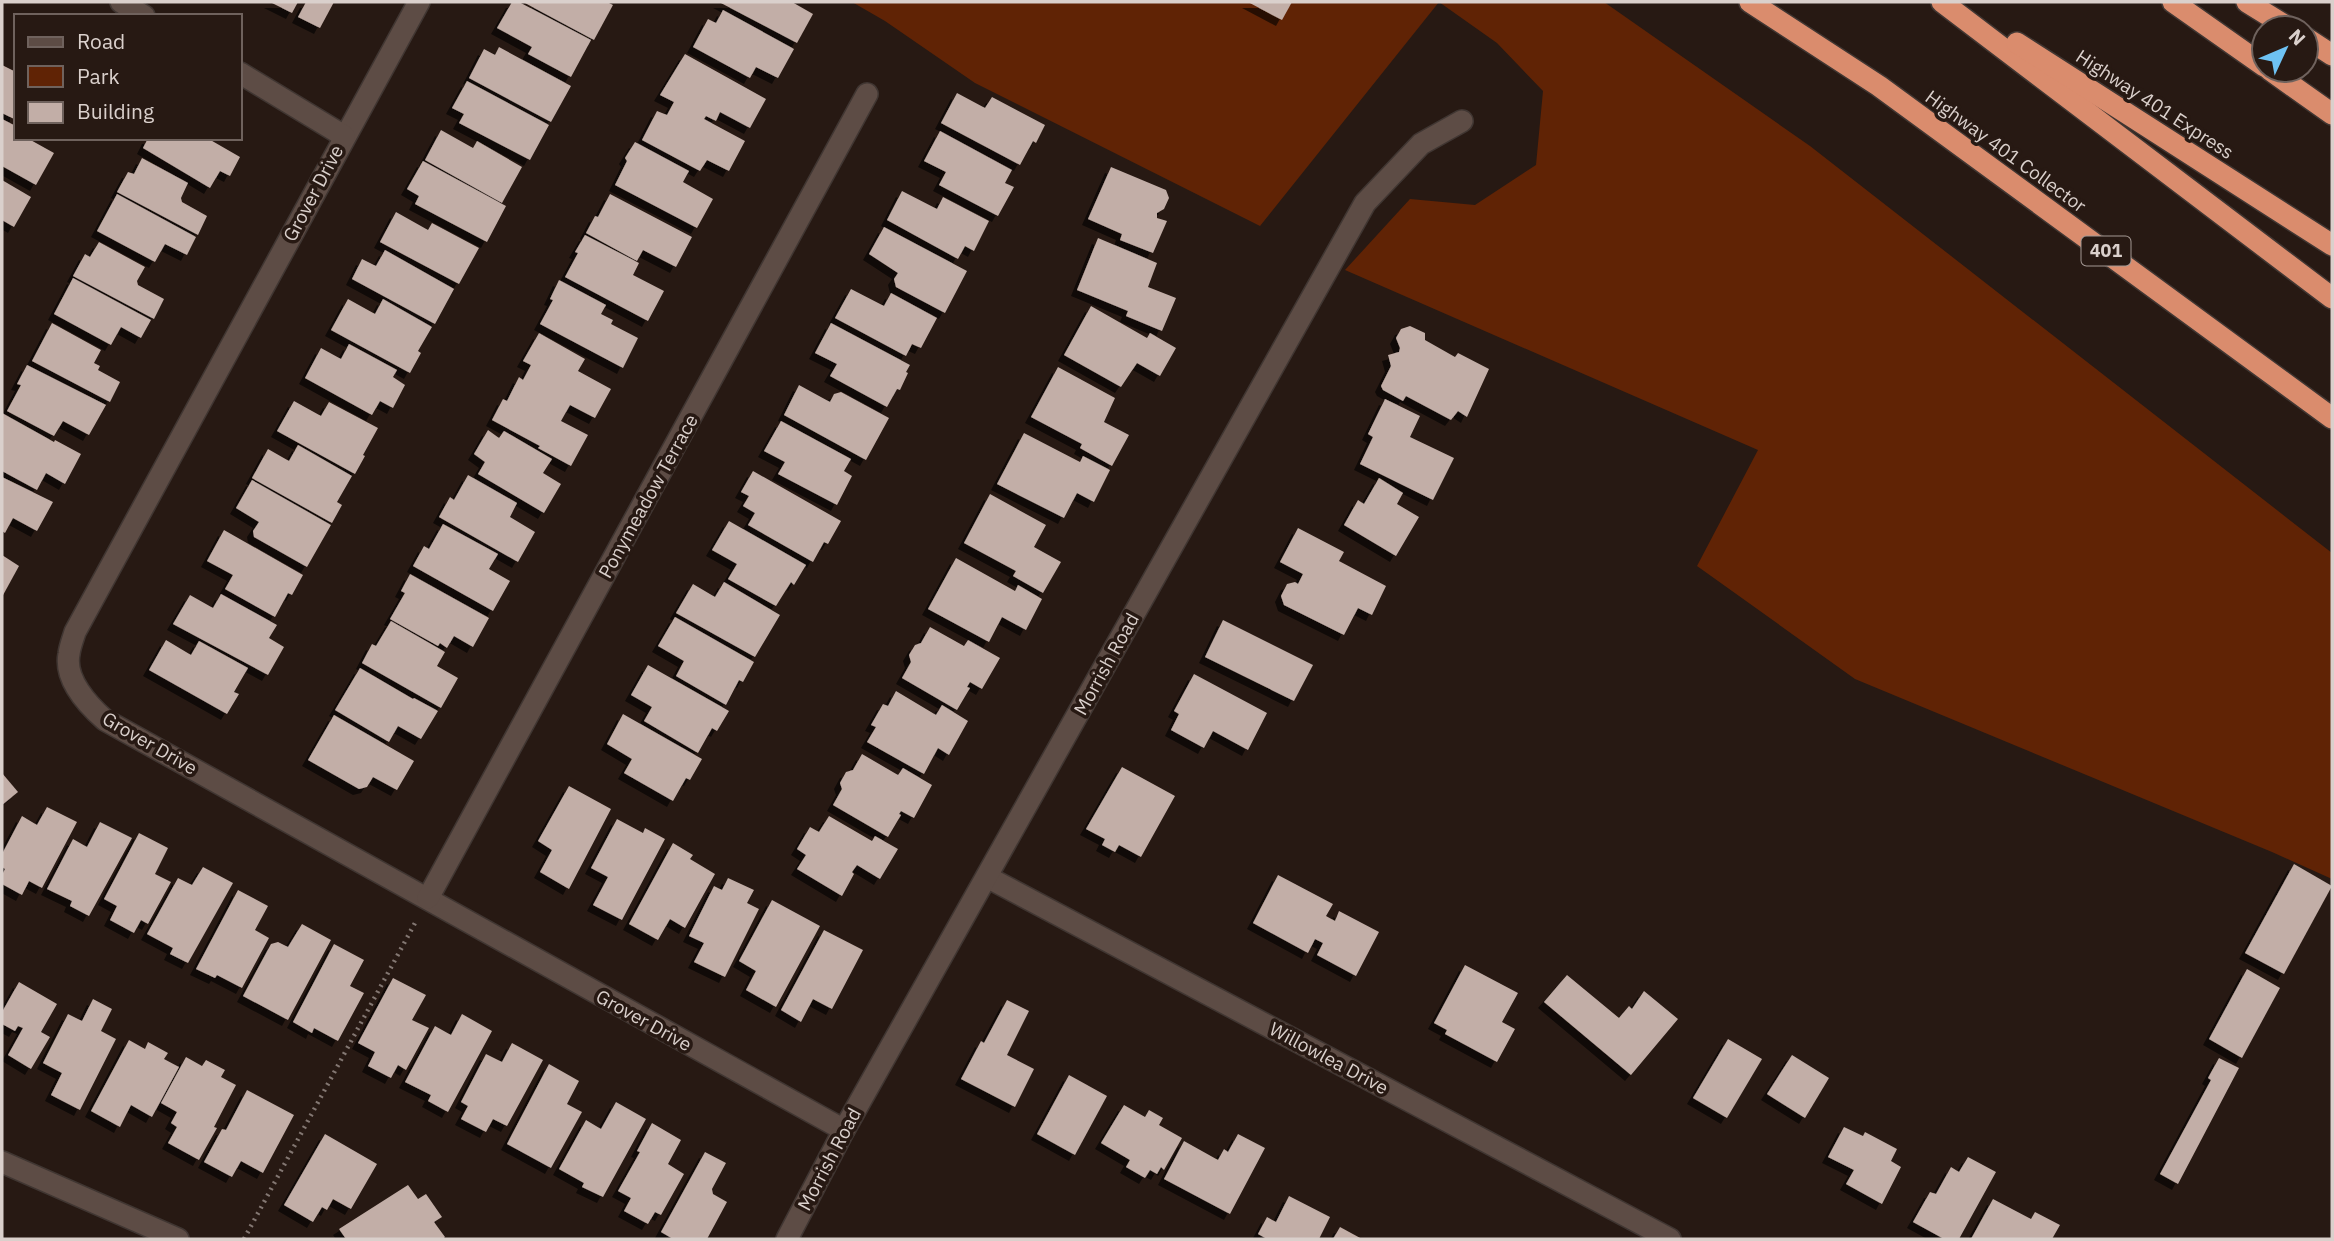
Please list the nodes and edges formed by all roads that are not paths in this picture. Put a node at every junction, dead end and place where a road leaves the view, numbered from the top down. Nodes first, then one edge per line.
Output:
1 (121, 2) edge
2 (419, 2) edge
3 (1750, 2) edge
4 (1942, 2) edge
5 (1953, 2) edge
6 (2173, 2) edge
7 (2247, 2) edge
8 (141, 14) edge
9 (2267, 14) edge
10 (2250, 56) edge
11 (242, 74) edge
12 (2290, 84) edge
13 (867, 94) dead end
14 (2332, 114) edge
15 (1462, 121) dead end
16 (344, 136) junction
17 (2332, 245) edge
18 (2332, 298) edge
19 (2332, 418) edge
20 (987, 877) junction
21 (428, 898) junction
22 (844, 1130) junction
23 (2, 1163) edge
24 (178, 1239) edge
25 (787, 1239) edge
26 (1670, 1239) edge

1 - 8 street
2 - 16 street
3 - 19 highway, Highway 401 Collector / 401
4 - 18 highway
5 - 17 highway, Highway 401 Express
6 - 10 highway
7 - 9 highway
11 - 16 street, Grover Drive
12 - 14 highway
13 - 21 street, Ponymeadow Terrace
15 - 20 street, Morrish Road
16 - 21 street, Grover Drive
20 - 22 street, Morrish Road
20 - 26 street, Willowlea Drive
21 - 22 street, Grover Drive
22 - 25 street, Morrish Road
23 - 24 street

